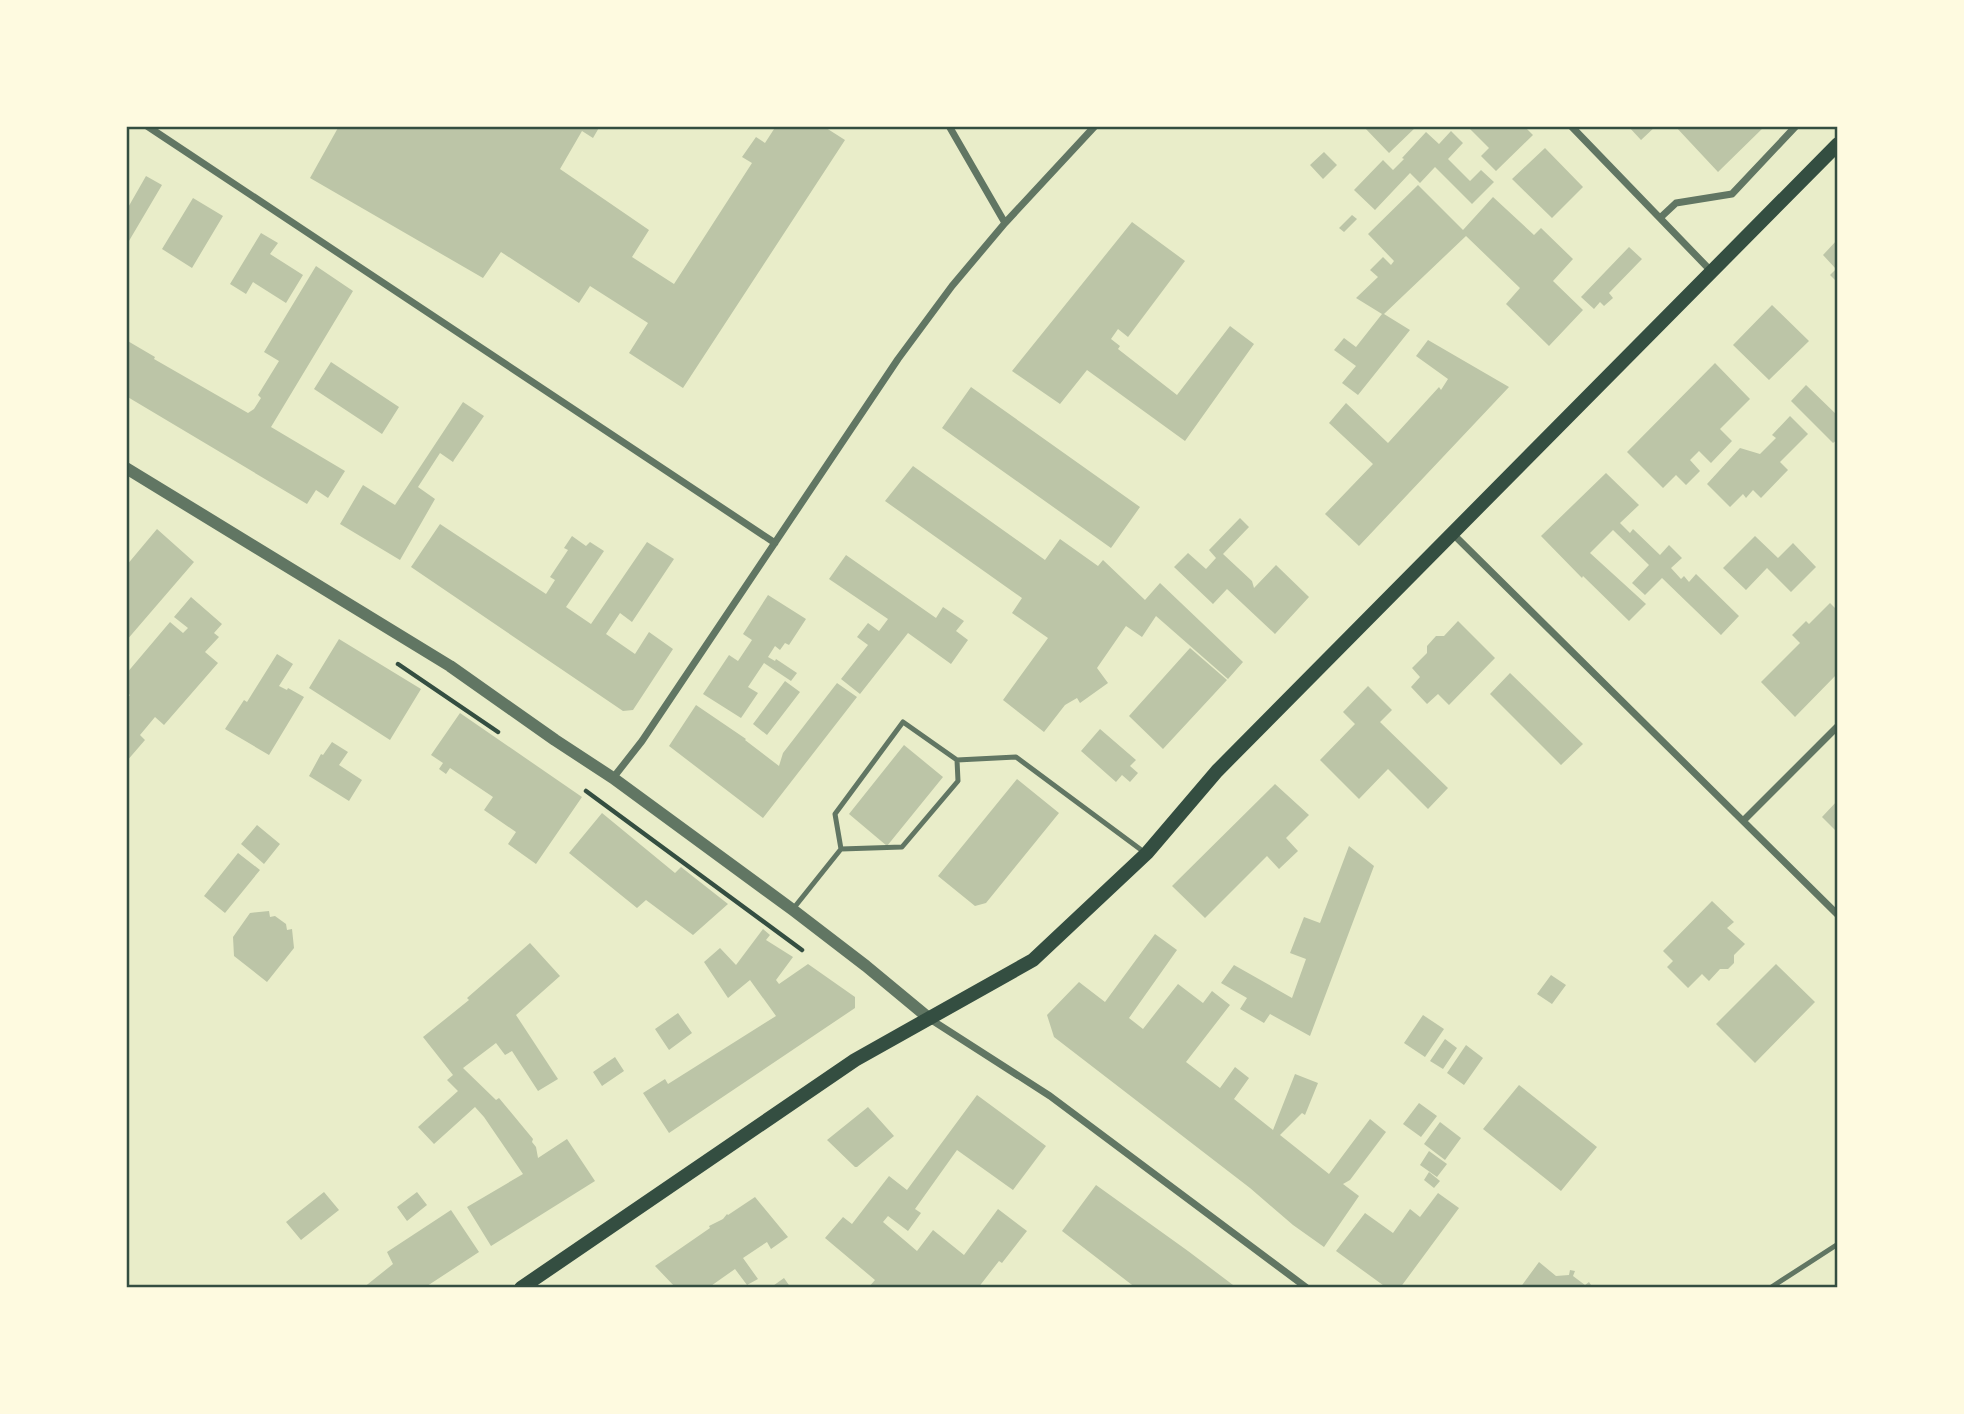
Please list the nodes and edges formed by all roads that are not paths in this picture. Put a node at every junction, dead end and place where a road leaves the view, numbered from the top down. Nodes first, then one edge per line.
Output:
1 (146, 126) edge
2 (949, 126) edge
3 (1095, 126) edge
4 (1571, 126) edge
5 (1796, 126) edge
6 (1838, 144) edge
7 (1660, 218) junction
8 (1005, 223) junction
9 (1711, 271) junction
10 (126, 468) edge
11 (1453, 534) junction
12 (775, 543) junction
13 (1838, 726) edge
14 (957, 760) junction
15 (612, 778) junction
16 (1743, 821) junction
17 (841, 849) junction
18 (1147, 853) junction
19 (793, 910) junction
20 (1838, 915) edge
21 (930, 1020) junction
22 (1838, 1244) edge
23 (521, 1288) edge
24 (1307, 1288) edge
25 (1770, 1288) edge

1 - 12 street
2 - 8 street
3 - 8 street
4 - 7 street
5 - 7 street
6 - 9 main road
7 - 9 street
8 - 12 street
9 - 11 main road
10 - 15 street
11 - 16 street
11 - 18 main road
12 - 15 street
13 - 16 street
14 - 17 lane
14 - 17 lane
14 - 18 lane
15 - 19 street
16 - 20 street
17 - 19 lane
18 - 21 main road
19 - 21 street
21 - 23 main road
21 - 24 street
22 - 25 lane

